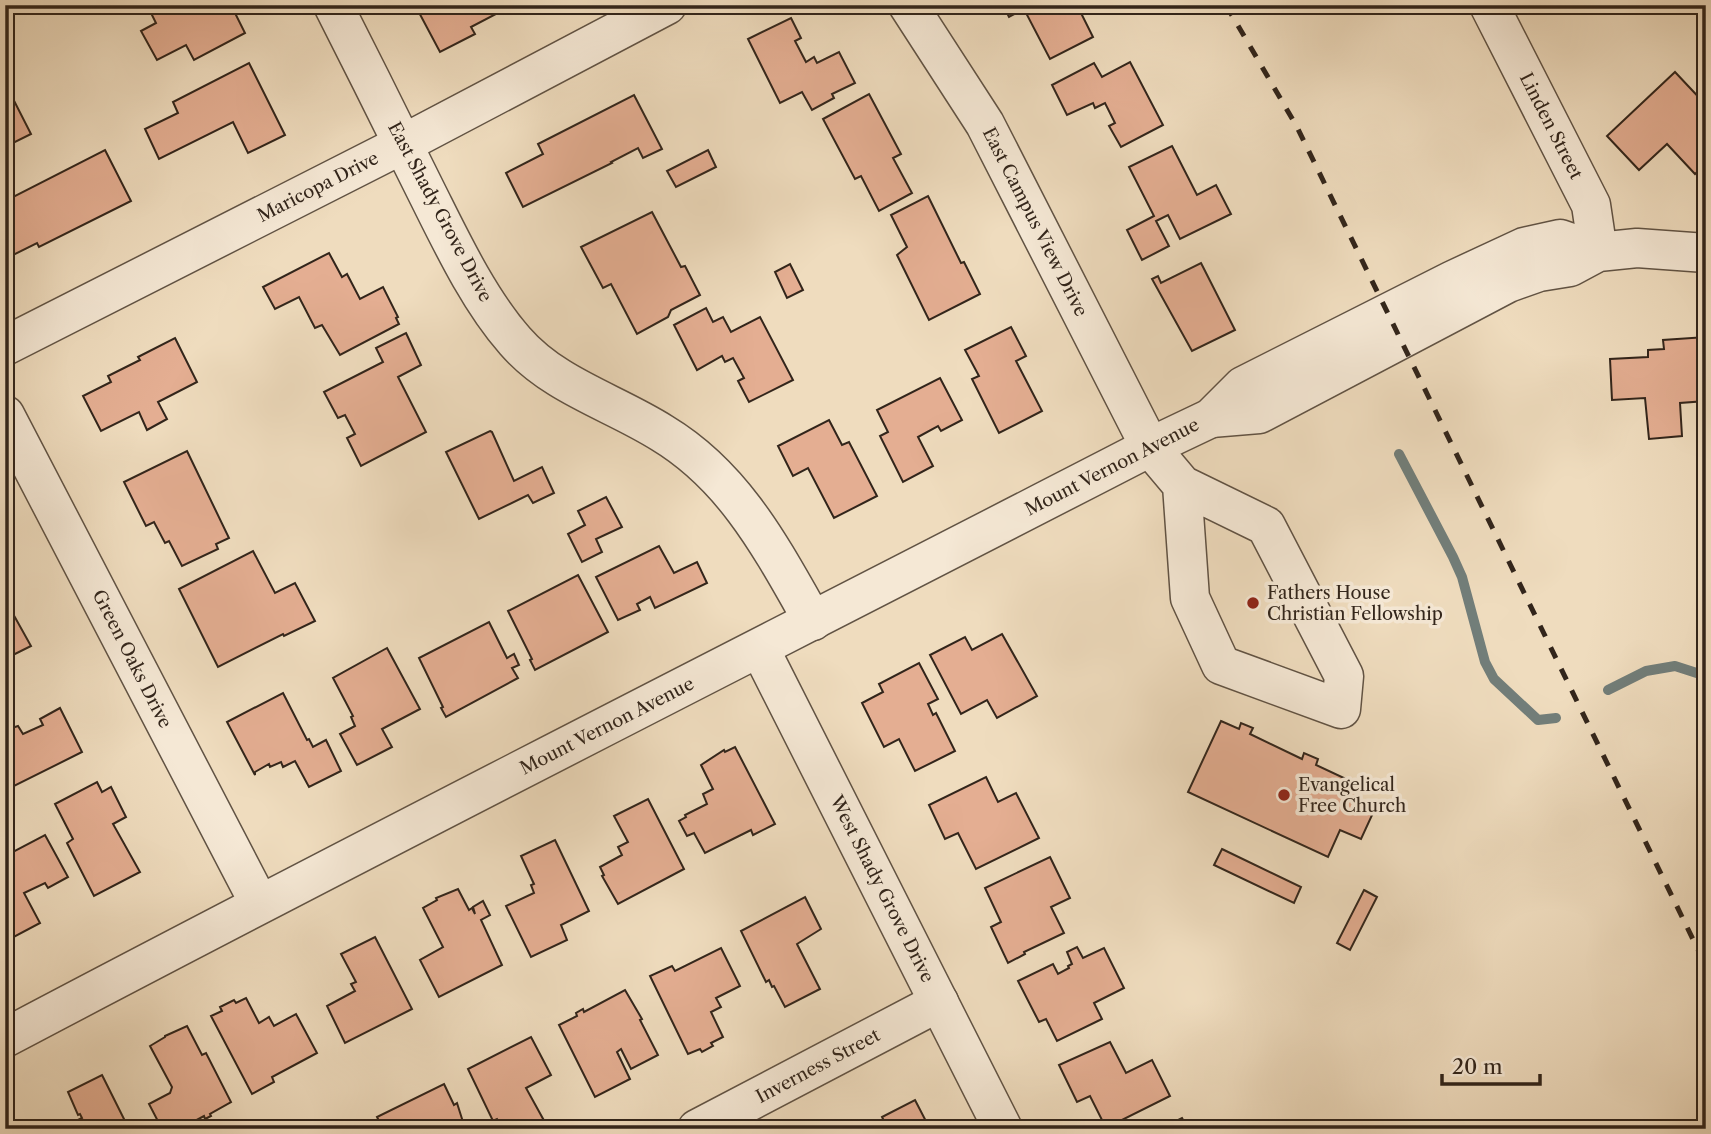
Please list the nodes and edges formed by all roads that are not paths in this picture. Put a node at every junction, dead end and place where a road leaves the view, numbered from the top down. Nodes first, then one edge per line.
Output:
1 (333, 5) edge
2 (667, 5) edge
3 (908, 5) edge
4 (1489, 5) edge
5 (403, 144) junction
6 (1598, 252) junction
7 (1706, 253) edge
8 (5, 346) edge
9 (5, 415) edge
10 (1150, 447) junction
11 (1182, 485) junction
12 (813, 621) junction
13 (760, 649) junction
14 (259, 903) junction
15 (939, 1002) junction
16 (5, 1038) edge
17 (697, 1129) edge
18 (1003, 1129) edge

1 - 5 street, East Shady Grove Drive
2 - 5 street, Maricopa Drive
3 - 10 street, East Campus View Drive
4 - 6 street, Linden Street
5 - 8 street, Maricopa Drive
5 - 12 street, East Shady Grove Drive
6 - 7 street, Mount Vernon Avenue
6 - 10 street, Mount Vernon Avenue
9 - 14 street, Green Oaks Drive
10 - 11 street, East Campus View Drive
10 - 12 street, Mount Vernon Avenue
11 - 11 street
12 - 13 street, Mount Vernon Avenue
13 - 14 street, Mount Vernon Avenue
13 - 15 street, West Shady Grove Drive
14 - 16 street, Mount Vernon Avenue
15 - 17 street, Inverness Street
15 - 18 street, West Shady Grove Drive

